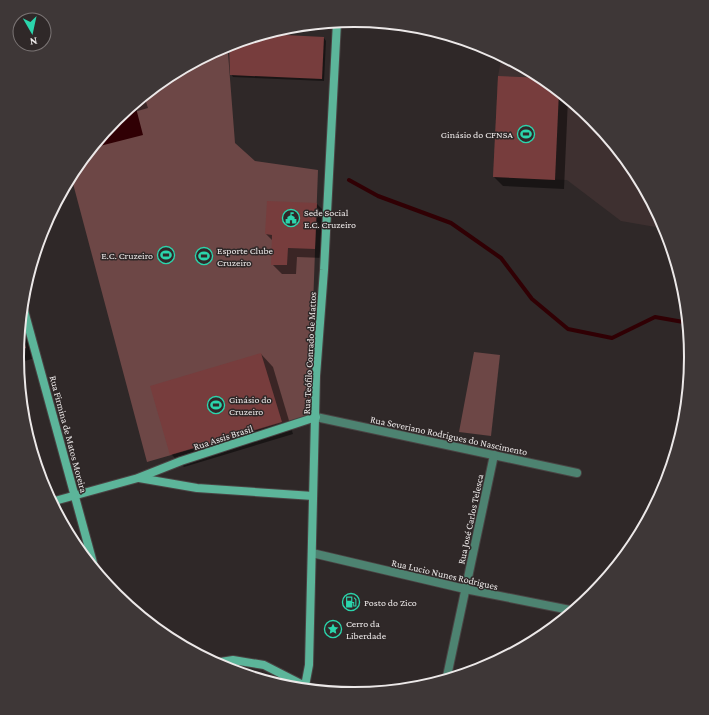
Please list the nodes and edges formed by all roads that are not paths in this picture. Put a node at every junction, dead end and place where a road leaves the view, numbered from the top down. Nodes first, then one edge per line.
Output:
1 (337, 28) edge
2 (27, 319) edge
3 (316, 417) junction
4 (494, 455) junction
5 (578, 473) dead end
6 (138, 478) junction
7 (75, 496) junction
8 (313, 496) junction
9 (56, 501) edge
10 (312, 553) junction
11 (92, 559) edge
12 (466, 589) junction
13 (568, 610) edge
14 (224, 661) edge
15 (447, 675) edge
16 (300, 683) edge
17 (305, 684) edge

1 - 3 street, Rua Teófilo Conrado de Mattos
2 - 7 street, Rua Firmina de Matos Moreira
3 - 4 street, Rua Severiano Rodrigues do Nascimento
3 - 6 street, Rua Assis Brasil
3 - 8 street, Rua Teófilo Conrado de Mattos
4 - 5 street, Rua Severiano Rodrigues do Nascimento
4 - 12 street, Rua José Carlos Telesca
6 - 7 street, Rua Assis Brasil
6 - 8 street, Rua Assis Brasil
7 - 9 street, Rua Assis Brasil
7 - 11 street, Rua Firmina de Matos Moreira
8 - 10 street, Rua Teófilo Conrado de Mattos
10 - 12 street, Rua Lucio Nunes Rodrigues
10 - 17 street, Rua Teófilo Conrado de Mattos
12 - 13 street, Rua Lucio Nunes Rodrigues
12 - 15 street, Rua José Carlos Telesca
14 - 16 street

